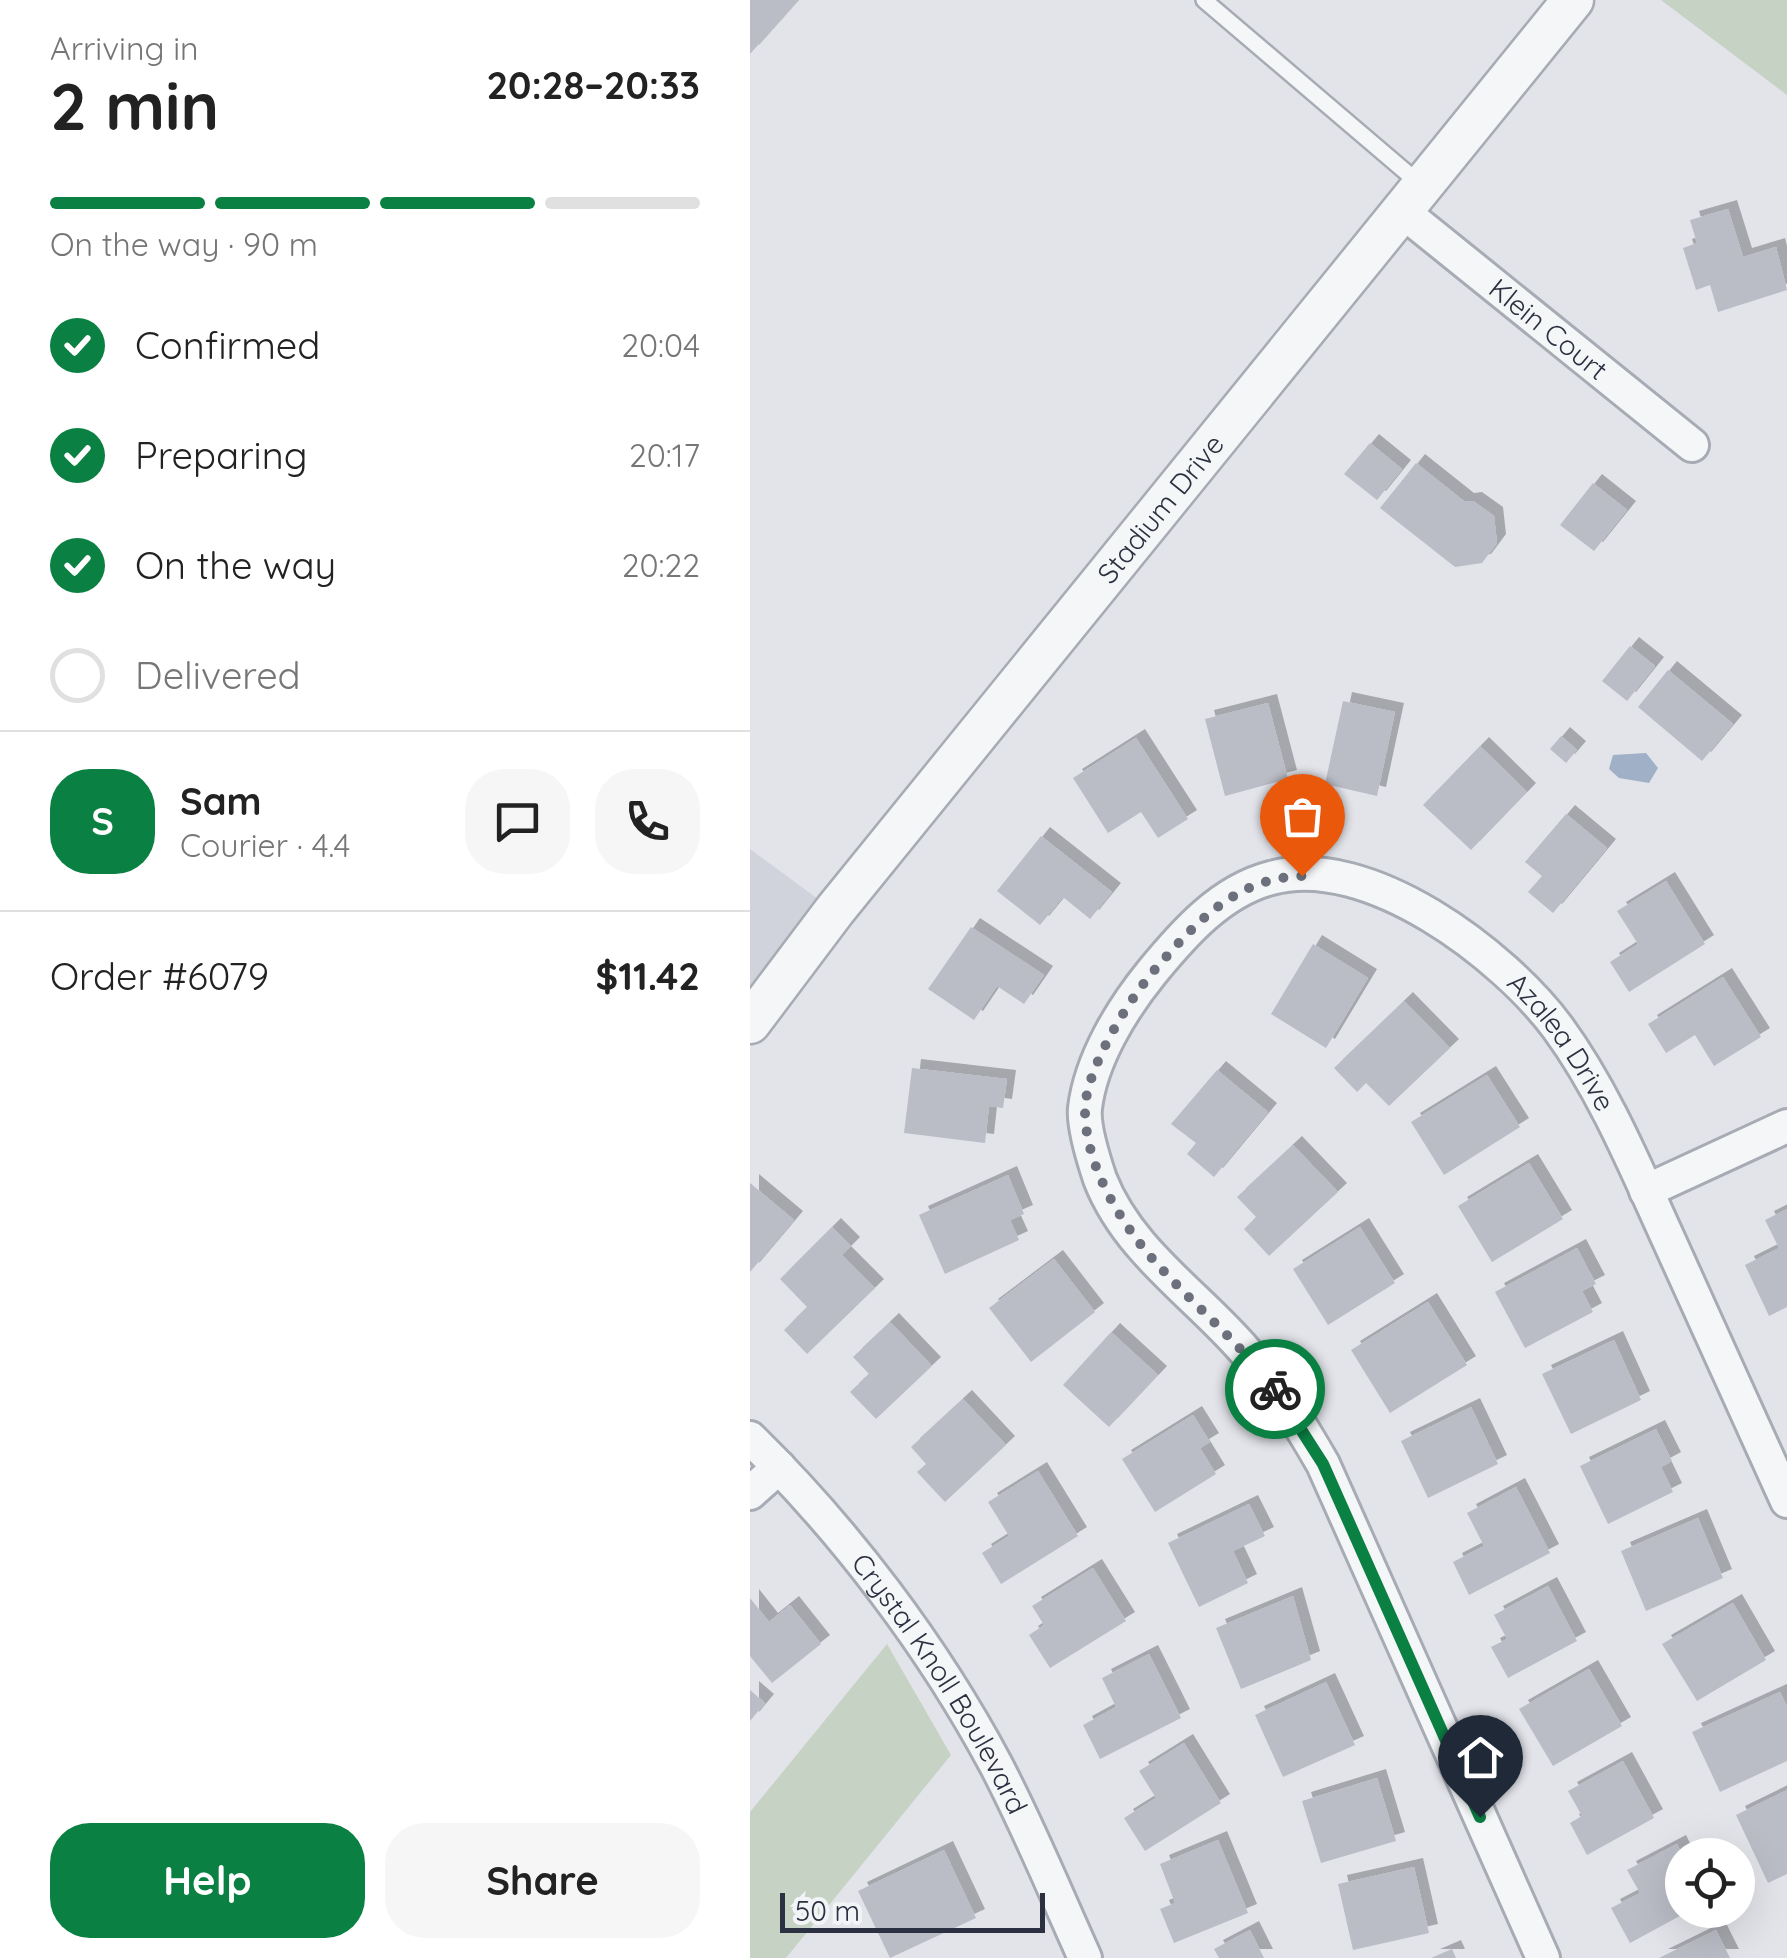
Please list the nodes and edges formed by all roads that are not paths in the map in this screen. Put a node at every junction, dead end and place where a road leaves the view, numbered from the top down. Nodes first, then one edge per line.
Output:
1 (1204, 0) edge
2 (1573, 0) edge
3 (1412, 199) junction
4 (1692, 445) dead end
5 (750, 1022) edge
6 (1787, 1126) edge
7 (1646, 1191) junction
8 (750, 1438) edge
9 (779, 1467) junction
10 (750, 1493) edge
11 (1787, 1501) edge
12 (1085, 1958) edge
13 (1543, 1958) edge

1 - 3 lane
2 - 3 street, Stadium Drive
3 - 4 street, Klein Court
3 - 5 street, Stadium Drive
6 - 7 street
7 - 11 street, Azalea Drive
7 - 13 street, Azalea Drive
8 - 9 street, Crystal Knoll Boulevard
9 - 10 street
9 - 12 street, Crystal Knoll Boulevard

